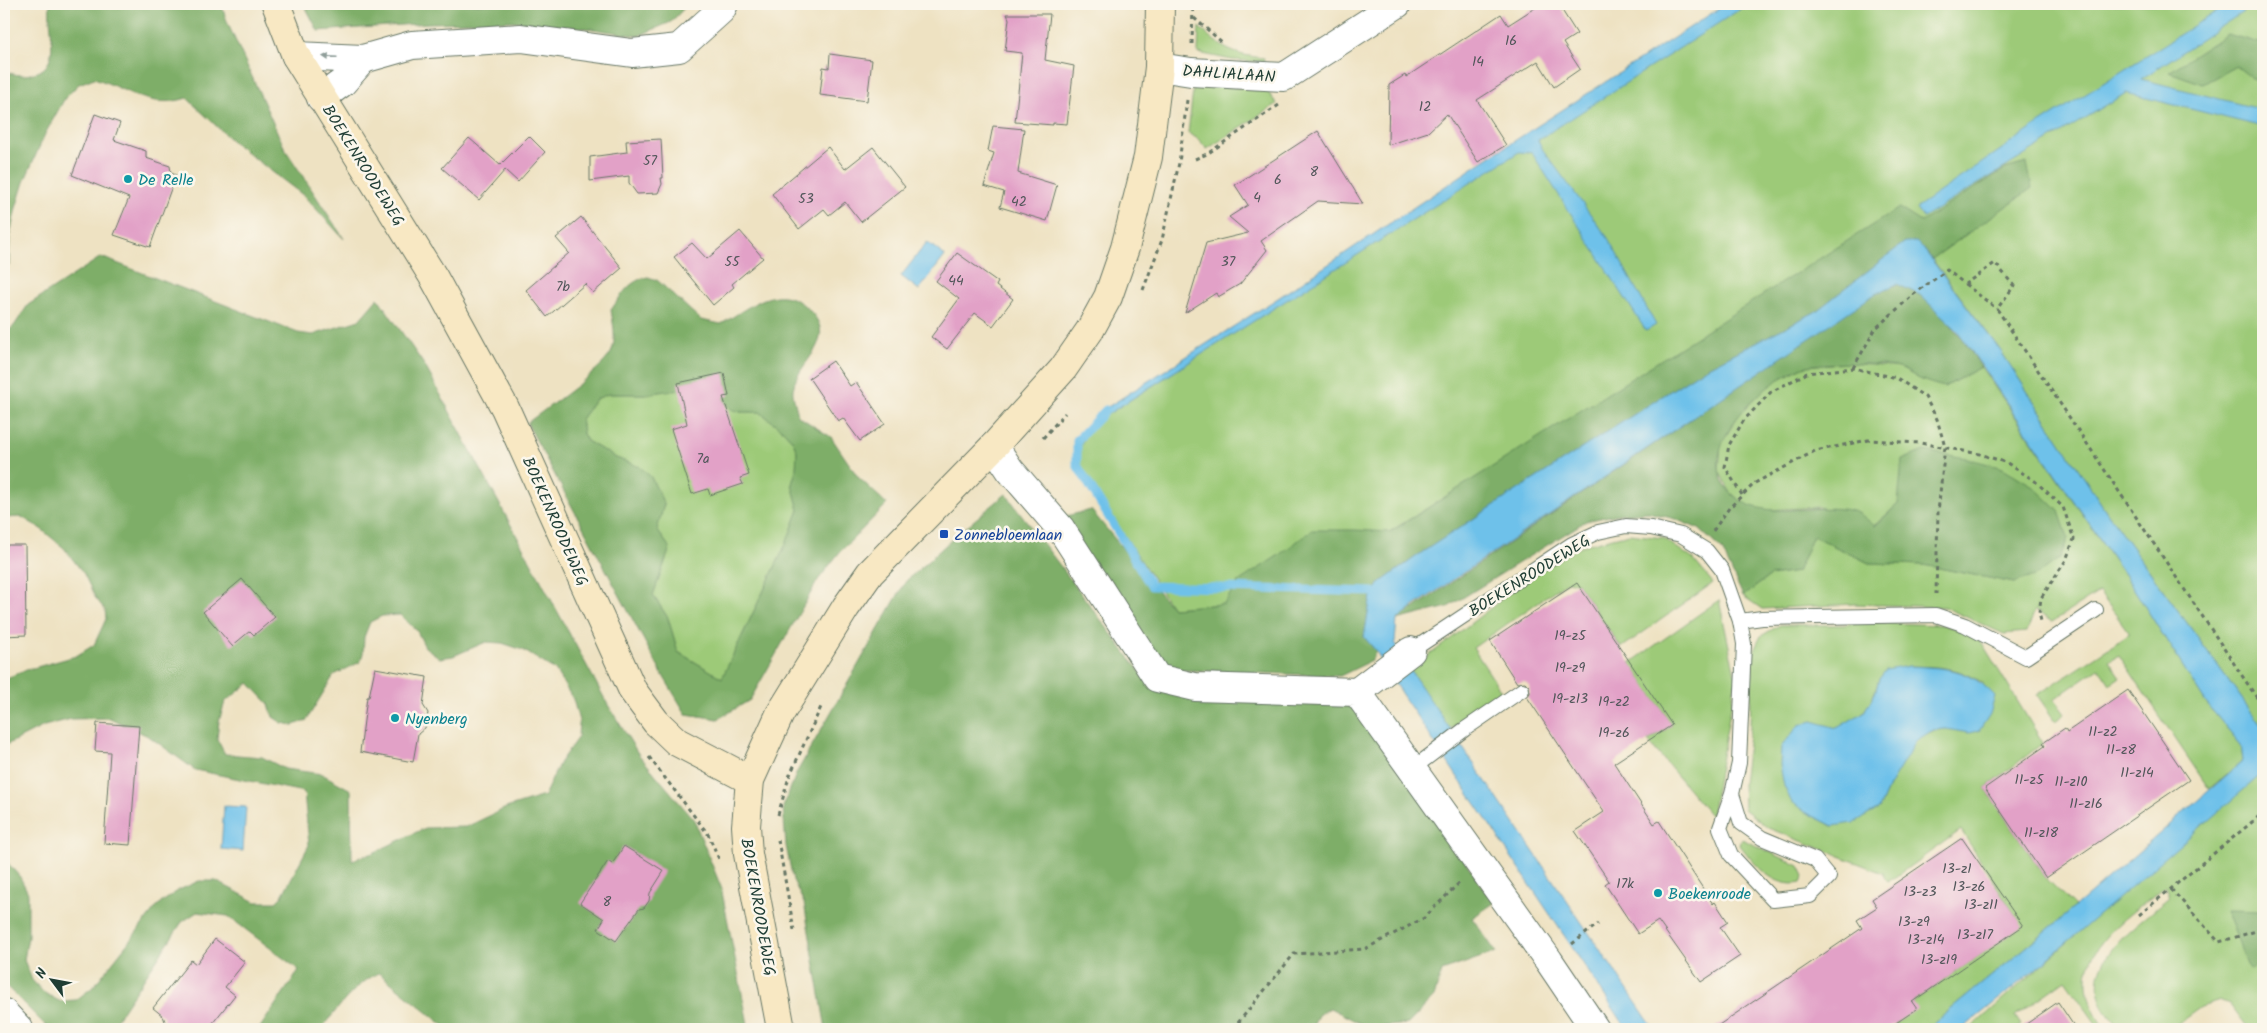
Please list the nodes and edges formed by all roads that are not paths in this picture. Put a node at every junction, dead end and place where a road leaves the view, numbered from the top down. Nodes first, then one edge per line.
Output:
1 (276, 4) edge
2 (724, 4) edge
3 (1160, 4) edge
4 (1397, 4) edge
5 (296, 56) junction
6 (364, 59) junction
7 (1158, 68) junction
8 (321, 98) junction
9 (994, 446) junction
10 (2096, 610) dead end
11 (1740, 621) junction
12 (1411, 651) joint
13 (1522, 690) dead end
14 (1357, 692) junction
15 (1420, 763) junction
16 (750, 780) junction
17 (1732, 794) junction
18 (4, 1013) edge
19 (19, 1029) edge
20 (781, 1029) edge
21 (1595, 1029) edge

1 - 5 main road, BOEKENROODEWEG
2 - 6 street
3 - 7 main road
4 - 7 street, DAHLIALAAN
6 -> 5 street
5 - 8 main road, BOEKENROODEWEG
6 - 8 street
7 - 9 main road
8 - 16 main road, BOEKENROODEWEG
9 - 14 street
9 - 16 main road
10 - 11 lane
11 - 12 lane, BOEKENROODEWEG
11 - 17 lane, BOEKENROODEWEG
12 - 14 street, BOEKENROODEWEG
13 - 15 lane
14 - 15 street
15 - 21 street
16 - 20 main road, BOEKENROODEWEG
17 - 17 lane, BOEKENROODEWEG
18 - 19 street

